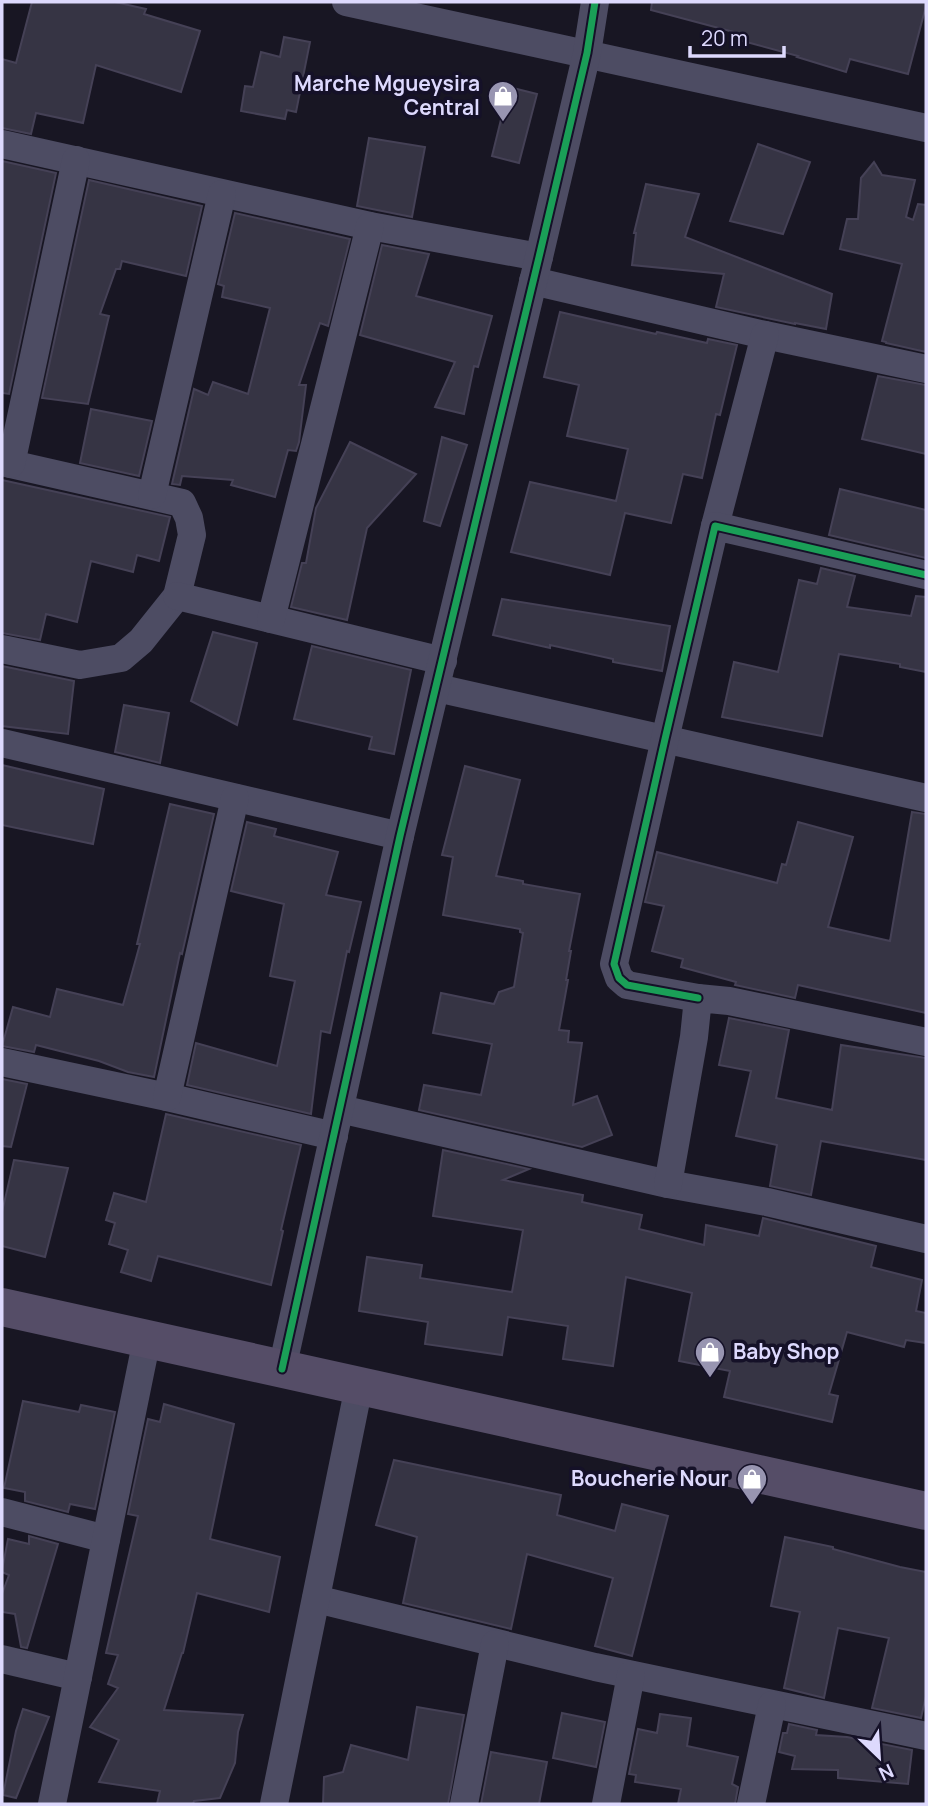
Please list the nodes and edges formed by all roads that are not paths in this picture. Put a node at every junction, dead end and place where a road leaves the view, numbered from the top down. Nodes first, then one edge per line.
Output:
1 (346, 2) edge
2 (595, 2) edge
3 (415, 9) edge
4 (587, 53) junction
5 (926, 128) edge
6 (2, 145) edge
7 (76, 160) junction
8 (222, 194) junction
9 (370, 226) junction
10 (536, 269) junction
11 (765, 335) junction
12 (926, 369) edge
13 (6, 463) edge
14 (152, 495) junction
15 (715, 526) junction
16 (926, 575) edge
17 (177, 596) junction
18 (271, 619) junction
19 (2, 649) edge
20 (440, 675) junction
21 (665, 739) junction
22 (2, 743) edge
23 (236, 798) junction
24 (926, 798) edge
25 (400, 836) junction
26 (698, 998) junction
27 (926, 1042) edge
28 (2, 1062) edge
29 (167, 1097) junction
30 (337, 1123) junction
31 (667, 1184) junction
32 (926, 1238) edge
33 (2, 1307) edge
34 (147, 1339) junction
35 (282, 1369) junction
36 (359, 1386) junction
37 (926, 1511) edge
38 (2, 1512) edge
39 (106, 1539) junction
40 (316, 1599) junction
41 (495, 1644) junction
42 (2, 1658) edge
43 (631, 1675) junction
44 (78, 1677) junction
45 (772, 1704) junction
46 (926, 1736) edge
47 (52, 1804) edge
48 (274, 1804) edge
49 (464, 1804) edge
50 (606, 1804) edge
51 (751, 1804) edge

1 - 3 street
2 - 4 street
3 - 4 street
4 - 5 street
4 - 10 street
6 - 7 street
7 - 8 street
7 - 13 street
8 - 9 street
8 - 14 street
9 - 10 street
9 - 18 street
10 - 11 street
10 - 20 street
11 - 12 street
11 - 15 street
13 - 14 street
14 - 17 street
15 - 16 street
15 - 21 street
17 - 18 street
17 - 19 street
18 - 20 street
20 - 21 street
20 - 25 street
21 - 24 street
21 - 26 street
22 - 23 street
23 - 25 street
23 - 29 street
25 - 30 street
26 - 27 street
26 - 31 street
28 - 29 street
29 - 30 street
30 - 31 street
30 - 35 street
31 - 32 street
33 - 34 main road
34 - 35 main road
34 - 39 street
35 - 36 main road
36 - 37 main road
36 - 40 street
38 - 39 street
39 - 44 street
40 - 41 street
40 - 48 street
41 - 43 street
41 - 49 street
42 - 44 street
43 - 45 street
43 - 50 street
44 - 47 street
45 - 46 street
45 - 51 street

